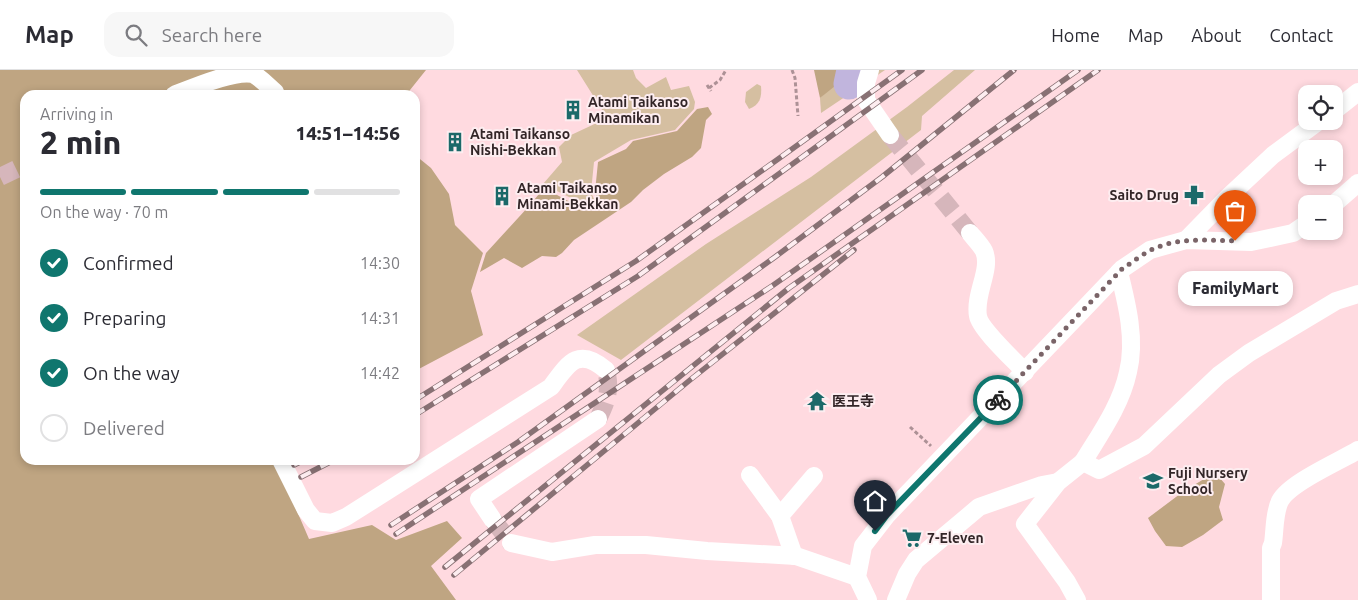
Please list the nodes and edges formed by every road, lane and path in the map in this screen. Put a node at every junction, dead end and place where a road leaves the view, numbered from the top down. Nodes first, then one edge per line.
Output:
1 (726, 70) edge
2 (792, 70) edge
3 (870, 70) edge
4 (709, 88) dead end
5 (186, 90) edge
6 (273, 90) edge
7 (1358, 92) edge
8 (1343, 104) edge
9 (798, 116) dead end
10 (1307, 130) edge
11 (890, 135) tunnel mouth
12 (1358, 183) edge
13 (1343, 196) edge
14 (1298, 230) edge
15 (970, 233) tunnel mouth
16 (1186, 240) junction
17 (1119, 272) junction
18 (1358, 294) edge
19 (606, 370) dead end
20 (1025, 372) junction
21 (598, 419) tunnel mouth
22 (910, 426) dead end
23 (931, 446) dead end
24 (1358, 450) edge
25 (1084, 462) junction
26 (284, 465) edge
27 (750, 475) dead end
28 (814, 476) dead end
29 (1058, 482) junction
30 (780, 516) junction
31 (493, 520) tunnel mouth
32 (515, 544) tunnel mouth
33 (794, 556) junction
34 (857, 577) junction
35 (868, 600) edge
36 (896, 600) edge
37 (1078, 600) edge
38 (1272, 600) edge

1 - 4 path
2 - 9 path
3 - 11 street
5 - 6 street
7 - 8 street
10 - 16 street
12 - 13 street
14 - 16 street
15 - 20 street
16 - 17 street
17 - 20 street
17 - 25 street
18 - 25 street
19 - 26 street
20 - 34 street
21 - 31 street
22 - 23 path
24 - 38 street
25 - 29 street
27 - 30 street
28 - 30 street
29 - 36 street
29 - 37 street
30 - 33 street
32 - 33 street
33 - 34 street
34 - 35 street

